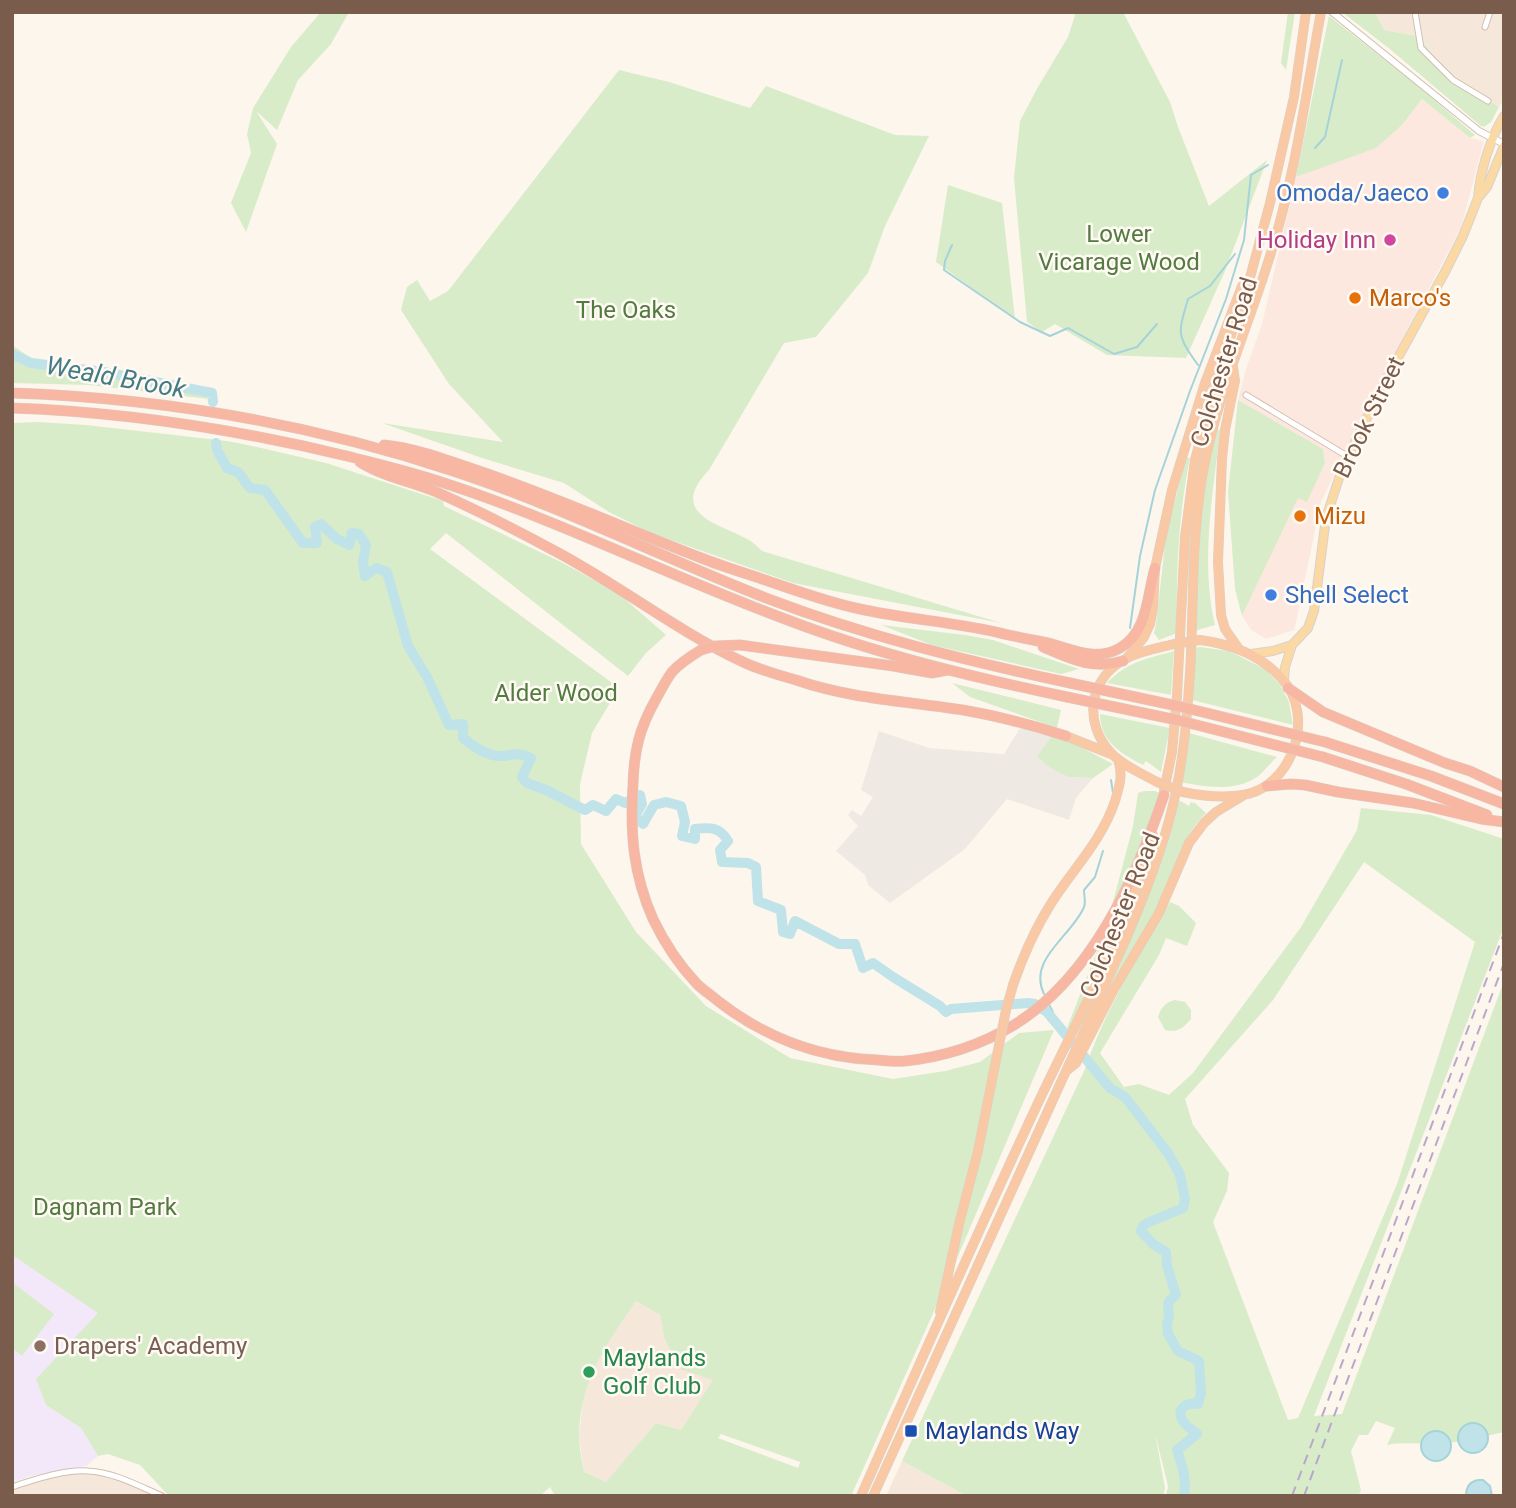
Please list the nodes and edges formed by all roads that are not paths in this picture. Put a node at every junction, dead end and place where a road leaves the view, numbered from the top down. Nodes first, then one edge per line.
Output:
1 (1306, 12) edge
2 (1321, 12) edge
3 (1415, 12) edge
4 (1490, 12) edge
5 (1334, 14) edge
6 (1485, 27) dead end
7 (1488, 101) dead end
8 (1504, 116) edge
9 (1493, 139) junction
10 (1504, 145) edge
11 (1478, 198) junction
12 (1256, 256) junction
13 (1233, 363) junction
14 (12, 393) edge
15 (1246, 395) dead end
16 (12, 408) edge
17 (355, 442) junction
18 (1347, 456) junction
19 (354, 458) junction
20 (664, 555) junction
21 (1155, 568) junction
22 (823, 600) junction
23 (1027, 640) junction
24 (1292, 645) junction
25 (1238, 649) junction
26 (1251, 654) junction
27 (1125, 659) junction
28 (948, 669) junction
29 (1286, 684) junction
30 (1066, 736) joint
31 (1115, 757) junction
32 (1267, 786) junction
33 (1504, 790) edge
34 (1164, 795) junction
35 (1244, 795) junction
36 (1504, 804) edge
37 (1504, 822) edge
38 (1082, 1042) junction
39 (937, 1327) junction
40 (12, 1487) edge
41 (873, 1495) edge
42 (162, 1496) edge
43 (861, 1496) edge

1 - 12 highway
2 - 13 highway, Colchester Road
3 - 7 street
4 - 6 street
5 - 9 street
8 - 9 main road, Brook Street
9 - 10 street
9 - 11 main road, Brook Street
10 - 11 main road, Brook Street
11 - 18 main road, Brook Street
12 - 21 highway
12 - 34 highway, Colchester Road
13 - 25 highway
13 - 38 highway, Colchester Road
14 - 17 highway
15 - 18 street
16 - 19 highway
17 - 20 highway
17 - 22 highway
18 - 24 main road, Brook Street
19 - 28 highway
19 - 30 highway
20 - 22 highway
20 - 36 highway, bridge
21 - 23 highway
21 - 27 highway
22 - 23 highway
23 - 27 highway
24 - 26 main road
24 - 29 main road, Brook Street
25 - 26 highway
25 - 27 highway, bridge
26 - 29 highway
27 - 31 highway
28 - 34 highway, bridge
28 - 37 highway, bridge
29 - 32 highway
29 - 33 highway
30 - 31 highway
31 - 35 highway, bridge
31 - 39 highway, bridge
32 - 35 highway
32 - 37 highway
34 - 39 highway, Colchester Road
35 - 38 highway
38 - 41 highway, Colchester Road
39 - 43 highway, Colchester Road
40 - 42 street

